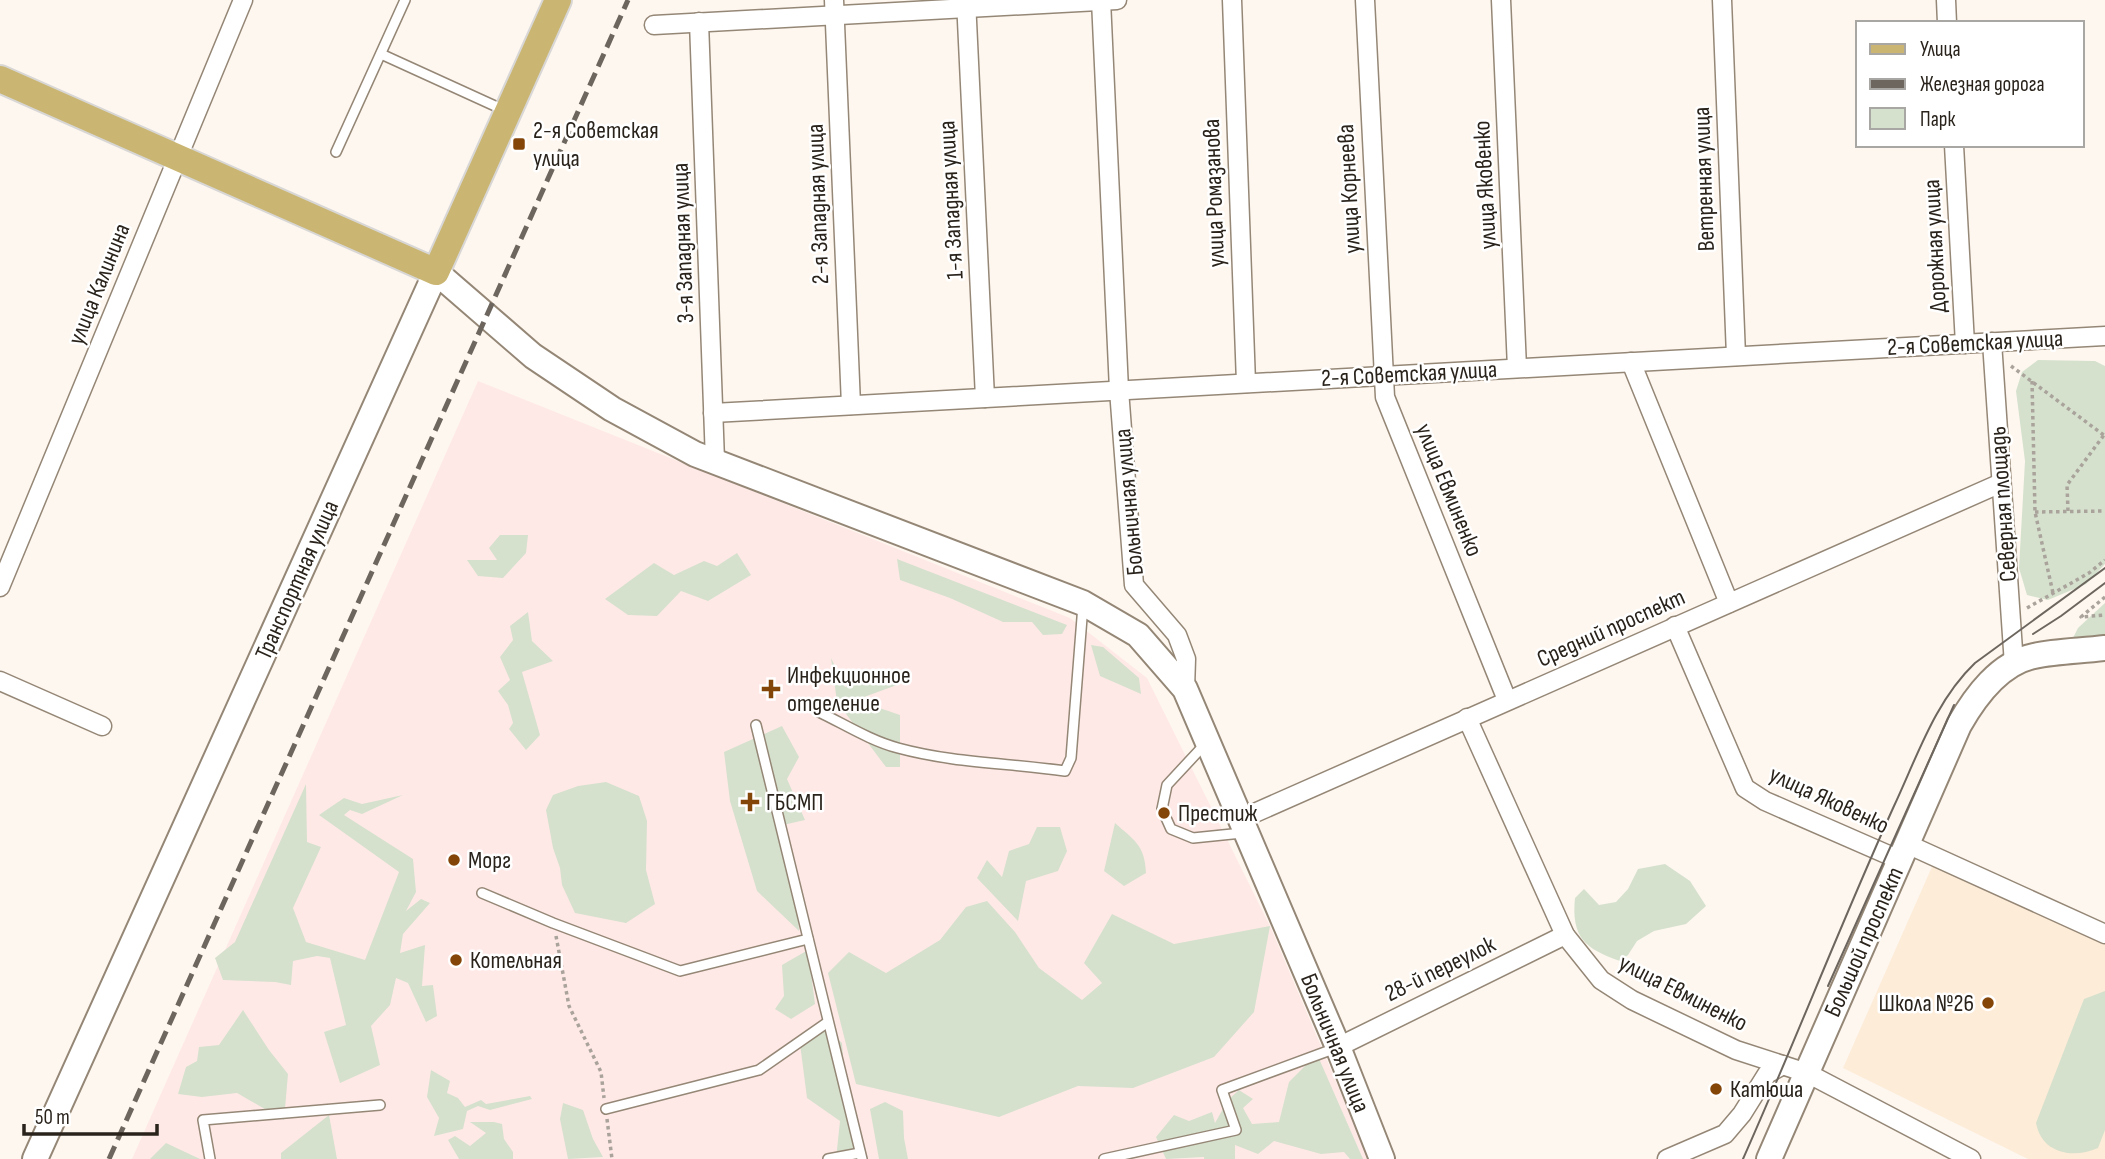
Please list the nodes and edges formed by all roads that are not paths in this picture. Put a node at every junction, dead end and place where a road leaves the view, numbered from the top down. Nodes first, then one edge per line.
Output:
1 (243, 0) edge
2 (405, 0) edge
3 (558, 0) edge
4 (1101, 0) edge
5 (1117, 0) edge
6 (1232, 0) edge
7 (1365, 0) edge
8 (1501, 0) edge
9 (1722, 0) edge
10 (1946, 0) edge
11 (966, 4) edge
12 (834, 8) edge
13 (1947, 21) edge
14 (699, 22) junction
15 (654, 25) dead end
16 (380, 54) junction
17 (0, 79) edge
18 (508, 111) junction
19 (1954, 147) edge
20 (337, 152) dead end
21 (177, 158) junction
22 (436, 272) junction
23 (2105, 336) edge
24 (1965, 344) junction
25 (1992, 348) junction
26 (1736, 356) junction
27 (1632, 362) junction
28 (1517, 369) junction
29 (1382, 376) junction
30 (1246, 383) junction
31 (1119, 390) junction
32 (985, 398) junction
33 (851, 405) junction
34 (713, 413) junction
35 (715, 461) junction
36 (2001, 483) junction
37 (0, 587) edge
38 (1083, 603) junction
39 (1729, 603) junction
40 (1675, 626) junction
41 (2105, 648) edge
42 (2014, 665) junction
43 (0, 681) edge
44 (1185, 689) junction
45 (1507, 700) junction
46 (819, 712) dead end
47 (1467, 718) junction
48 (756, 725) dead end
49 (102, 726) dead end
50 (1208, 741) junction
51 (1244, 826) junction
52 (1904, 852) junction
53 (482, 893) dead end
54 (1565, 934) junction
55 (2105, 934) edge
56 (808, 939) junction
57 (828, 1022) junction
58 (1338, 1047) junction
59 (1783, 1065) junction
60 (1807, 1073) junction
61 (380, 1105) dead end
62 (606, 1109) road end
63 (861, 1156) edge
64 (35, 1159) edge
65 (211, 1159) edge
66 (828, 1159) edge
67 (1104, 1159) edge
68 (1382, 1159) edge
69 (1667, 1159) edge
70 (1769, 1159) edge
71 (1971, 1159) edge

1 - 21 street, улица Калинина
2 - 16 lane
3 - 18 main road, Транспортная улица
4 - 5 street
4 - 11 street
4 - 31 street, Больничная улица
6 - 30 street, улица Ромазанова
7 - 29 street, улица Корнеева
8 - 28 street, улица Яковенко
9 - 26 street, Ветренная улица
10 - 13 street
11 - 12 street
11 - 32 street, 1-я Западная улица
12 - 14 street
12 - 33 street, 2-я Западная улица
14 - 15 street
14 - 34 street, 3-я Западная улица
16 - 18 lane
16 - 20 lane
17 - 21 main road
18 - 22 main road, Транспортная улица
19 - 24 street, Дорожная улица
21 - 22 main road
21 - 37 street, улица Калинина
22 - 35 main road
22 - 64 main road, Транспортная улица
23 - 25 street, 2-я Советская улица
24 - 25 street, 2-я Советская улица
24 - 26 street, 2-я Советская улица
25 - 36 street, Северная площадь
26 - 27 street, 2-я Советская улица
27 - 28 street, 2-я Советская улица
27 - 39 street
28 - 29 street, 2-я Советская улица
29 - 30 street, 2-я Советская улица
29 - 45 street, улица Евминенко
30 - 31 street, 2-я Советская улица
31 - 32 street, 2-я Советская улица
31 - 44 street, Больничная улица
32 - 33 street, 2-я Советская улица
33 - 34 street, 2-я Советская улица
34 - 35 street, 3-я Западная улица
35 - 38 main road
36 - 39 street, Средний проспект
36 - 42 street, Северная площадь
38 - 44 main road
38 - 46 lane
39 - 40 street, Средний проспект
40 - 45 street, Средний проспект
40 - 52 street, улица Яковенко
41 - 42 main road
42 - 52 main road, Большой проспект
43 - 49 street
44 - 50 main road, Больничная улица
45 - 47 street, Средний проспект
47 - 51 street, Средний проспект
47 - 54 street, улица Евминенко
48 - 56 lane
50 - 51 main road, Больничная улица
50 - 51 lane
51 - 58 main road, Больничная улица
52 - 55 street, улица Яковенко
52 - 60 main road, Большой проспект
53 - 56 lane
54 - 58 street, 28-й переулок
54 - 59 street, улица Евминенко
56 - 57 lane
57 - 62 lane
57 - 63 lane
58 - 67 lane
58 - 68 main road, Больничная улица
59 - 60 street, улица Евминенко
59 - 69 street
60 - 70 main road, Большой проспект
60 - 71 street, улица Евминенко
61 - 65 lane
63 - 66 lane

